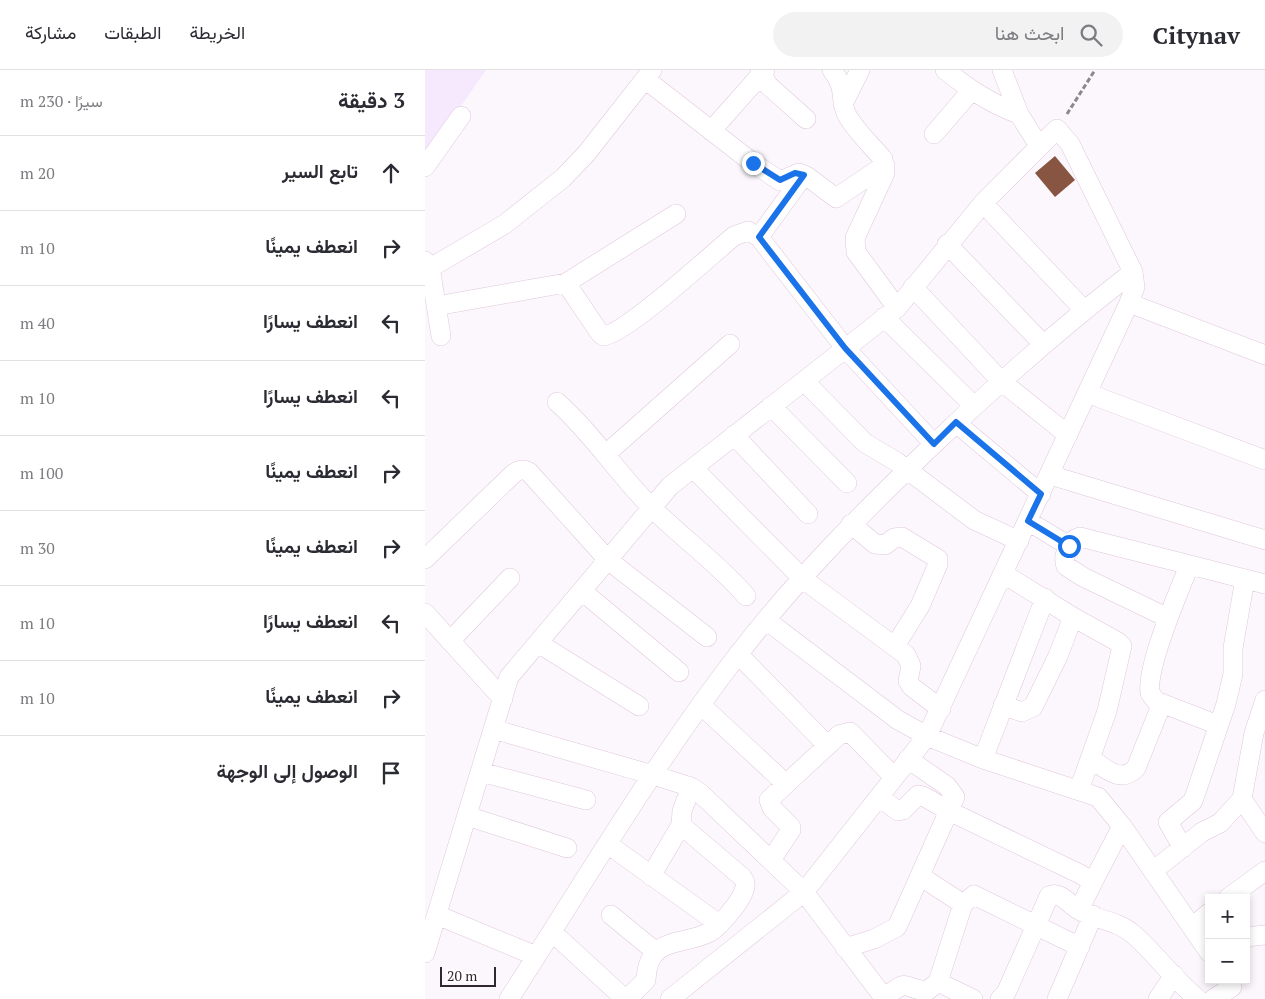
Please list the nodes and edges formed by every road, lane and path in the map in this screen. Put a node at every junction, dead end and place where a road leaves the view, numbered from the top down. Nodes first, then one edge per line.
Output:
1 (832, 70) edge
2 (860, 70) edge
3 (945, 70) edge
4 (1002, 70) edge
5 (1095, 70) edge
6 (763, 71) edge
7 (649, 75) edge
8 (971, 91) junction
9 (843, 104) junction
10 (1019, 114) junction
11 (461, 116) dead end
12 (805, 120) dead end
13 (1057, 130) junction
14 (711, 131) junction
15 (934, 134) dead end
16 (1039, 146) junction
17 (885, 165) junction
18 (425, 167) edge
19 (804, 175) junction
20 (983, 203) junction
21 (677, 214) dead end
22 (759, 237) junction
23 (947, 244) junction
24 (427, 267) edge
25 (1133, 272) junction
26 (567, 283) junction
27 (913, 287) junction
28 (1129, 303) junction
29 (436, 306) junction
30 (1084, 310) junction
31 (890, 313) junction
32 (441, 336) dead end
33 (730, 344) dead end
34 (1043, 344) junction
35 (845, 348) junction
36 (1265, 356) edge
37 (804, 381) junction
38 (1001, 381) junction
39 (1087, 393) junction
40 (557, 402) dead end
41 (771, 406) junction
42 (974, 406) junction
43 (956, 422) junction
44 (734, 435) junction
45 (1068, 435) junction
46 (934, 444) junction
47 (606, 454) junction
48 (1265, 460) edge
49 (693, 468) junction
50 (906, 470) junction
51 (1050, 475) junction
52 (847, 483) dead end
53 (1041, 494) junction
54 (651, 506) junction
55 (808, 514) dead end
56 (1028, 521) junction
57 (851, 524) junction
58 (1265, 540) edge
59 (1019, 541) junction
60 (1069, 546) junction
61 (425, 559) edge
62 (608, 560) junction
63 (1189, 566) junction
64 (1004, 574) junction
65 (510, 578) dead end
66 (803, 579) junction
67 (1245, 579) junction
68 (1265, 584) edge
69 (582, 591) junction
70 (746, 596) dead end
71 (1045, 598) junction
72 (425, 613) edge
73 (1073, 617) junction
74 (1168, 618) junction
75 (767, 620) junction
76 (707, 637) dead end
77 (450, 641) junction
78 (538, 644) junction
79 (895, 646) junction
80 (738, 654) junction
81 (679, 672) dead end
82 (503, 700) junction
83 (1265, 700) edge
84 (1162, 703) junction
85 (701, 705) junction
86 (1003, 705) junction
87 (639, 706) dead end
88 (941, 709) junction
89 (1218, 725) junction
90 (493, 729) junction
91 (927, 736) junction
92 (827, 745) junction
93 (983, 758) junction
94 (908, 759) junction
95 (1091, 759) junction
96 (481, 772) junction
97 (653, 775) junction
98 (894, 777) junction
99 (786, 784) junction
100 (691, 787) junction
101 (1079, 790) junction
102 (879, 797) junction
103 (1242, 799) junction
104 (586, 800) dead end
105 (949, 811) junction
106 (467, 816) junction
107 (681, 826) junction
108 (1122, 826) junction
109 (1265, 833) edge
110 (609, 845) junction
111 (567, 848) dead end
112 (1183, 848) junction
113 (771, 860) junction
114 (1153, 871) junction
115 (1265, 871) edge
116 (651, 876) junction
117 (920, 876) junction
118 (1093, 882) junction
119 (804, 892) junction
120 (1233, 894) edge
121 (963, 904) junction
122 (1086, 913) junction
123 (437, 915) junction
124 (611, 915) dead end
125 (719, 924) junction
126 (1038, 924) junction
127 (553, 932) junction
128 (1265, 935) edge
129 (1250, 937) edge
130 (1203, 941) edge
131 (1080, 947) junction
132 (845, 948) junction
133 (656, 952) junction
134 (425, 953) edge
135 (536, 956) junction
136 (1174, 975) junction
137 (938, 982) junction
138 (1234, 989) edge
139 (885, 998) edge
140 (509, 999) edge
141 (626, 999) edge
142 (670, 999) edge
143 (973, 999) edge
144 (1000, 999) edge
145 (1057, 999) edge
146 (1158, 999) edge
147 (1198, 999) edge
148 (1213, 999) edge

1 - 9 street
2 - 9 street
3 - 8 street
4 - 10 street
5 - 13 path
6 - 12 street
6 - 14 street
7 - 14 street
7 - 24 street
8 - 10 street
8 - 15 street
9 - 17 street
10 - 16 street
11 - 18 street
13 - 16 street
13 - 25 street
14 - 19 street
16 - 20 street
17 - 19 street
17 - 31 street
19 - 22 street
20 - 23 street
20 - 30 street
21 - 26 street
22 - 26 street
22 - 35 street
23 - 27 street
23 - 34 street
24 - 29 street
25 - 28 street
25 - 30 street
26 - 29 street
27 - 31 street
27 - 38 street
28 - 36 street
28 - 39 street
29 - 32 street
30 - 34 street
31 - 35 street
31 - 42 street
33 - 47 street
34 - 38 street
35 - 37 street
35 - 46 street
37 - 41 street
37 - 50 street
38 - 42 street
38 - 45 street
39 - 45 street
39 - 48 street
40 - 47 street
41 - 44 street
41 - 52 street
42 - 43 street
43 - 46 street
43 - 53 street
44 - 49 street
44 - 55 street
45 - 51 street
46 - 50 street
47 - 54 street
49 - 54 street
49 - 66 street
50 - 57 street
50 - 59 street
51 - 53 street
51 - 58 street
53 - 56 street
54 - 62 street
54 - 70 street
56 - 59 street
56 - 60 street
57 - 66 street
57 - 79 street
59 - 64 street
60 - 63 street
60 - 74 street
61 - 62 street
62 - 69 street
62 - 76 street
63 - 67 street
63 - 74 street
64 - 71 street
64 - 88 street
65 - 77 street
66 - 75 street
66 - 79 street
67 - 68 street
67 - 89 street
69 - 78 street
69 - 81 street
71 - 73 street
71 - 86 street
72 - 77 street
73 - 86 street
73 - 95 street
74 - 84 street
75 - 80 street
75 - 91 street
77 - 82 street
78 - 82 street
78 - 87 street
79 - 88 street
80 - 85 street
80 - 92 street
82 - 90 street
83 - 103 street
84 - 89 street
84 - 95 street
85 - 97 street
85 - 99 street
86 - 93 street
88 - 91 street
89 - 112 street
90 - 96 street
90 - 97 street
91 - 93 street
91 - 94 street
92 - 98 street
92 - 99 street
93 - 101 street
94 - 98 street
94 - 105 street
95 - 101 street
96 - 104 street
96 - 106 street
97 - 100 street
97 - 110 street
98 - 102 street
99 - 113 street
100 - 107 street
100 - 113 street
101 - 108 street
102 - 105 street
102 - 119 street
103 - 109 street
103 - 112 street
105 - 117 street
105 - 118 street
106 - 111 street
106 - 123 street
107 - 116 street
107 - 125 street
108 - 114 street
108 - 118 street
110 - 116 street
110 - 127 street
112 - 114 street
113 - 119 street
114 - 130 street
115 - 120 street
116 - 125 street
117 - 121 street
117 - 132 street
118 - 122 street
119 - 132 street
119 - 142 street
121 - 126 street
121 - 137 street
122 - 126 street
122 - 131 street
122 - 136 street
123 - 134 street
123 - 135 street
124 - 133 street
125 - 133 street
126 - 131 street
126 - 144 street
127 - 135 street
127 - 141 street
128 - 129 street
131 - 145 street
132 - 139 street
133 - 141 street
135 - 140 street
136 - 146 street
136 - 147 street
137 - 139 street
137 - 143 street
138 - 148 street

